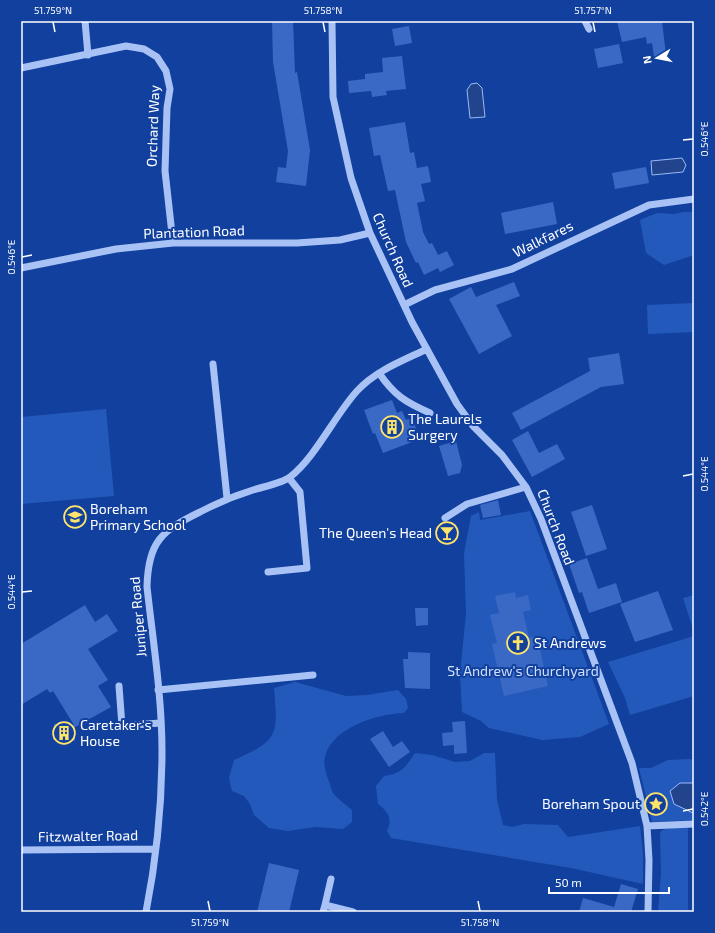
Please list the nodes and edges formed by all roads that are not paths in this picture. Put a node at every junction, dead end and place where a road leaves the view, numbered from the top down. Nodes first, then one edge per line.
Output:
1 (85, 21) edge
2 (332, 21) edge
3 (584, 21) edge
4 (589, 29) dead end
5 (88, 55) junction
6 (21, 68) edge
7 (694, 199) edge
8 (370, 233) junction
9 (173, 243) junction
10 (21, 268) edge
11 (404, 305) junction
12 (426, 349) junction
13 (213, 364) dead end
14 (379, 373) junction
15 (430, 413) dead end
16 (289, 478) junction
17 (526, 487) junction
18 (227, 498) junction
19 (445, 518) dead end
20 (268, 572) dead end
21 (313, 675) dead end
22 (119, 686) dead end
23 (158, 690) junction
24 (160, 723) junction
25 (694, 824) edge
26 (647, 826) junction
27 (155, 849) junction
28 (21, 850) edge
29 (331, 879) dead end
30 (324, 909) edge
31 (146, 912) edge
32 (353, 912) edge
33 (648, 912) edge

1 - 5 street
2 - 8 street, Church Road
3 - 4 street
5 - 6 street, Orchard Way
5 - 9 street, Orchard Way
7 - 11 street, Walkfares
8 - 9 street, Plantation Road
8 - 11 street, Church Road
9 - 10 street, Plantation Road
11 - 12 street, Church Road
12 - 14 street, Juniper Road
12 - 17 street, Church Road
13 - 18 street
14 - 15 street
14 - 16 street, Juniper Road
16 - 18 street, Juniper Road
16 - 20 street
17 - 19 street
17 - 26 street, Church Road
18 - 23 street, Juniper Road
21 - 23 street
22 - 24 street
23 - 24 street, Juniper Road
24 - 27 street, Juniper Road
25 - 26 street
26 - 33 street, Church Road
27 - 28 street, Fitzwalter Road
27 - 31 street, Juniper Road
29 - 30 street
30 - 32 street

